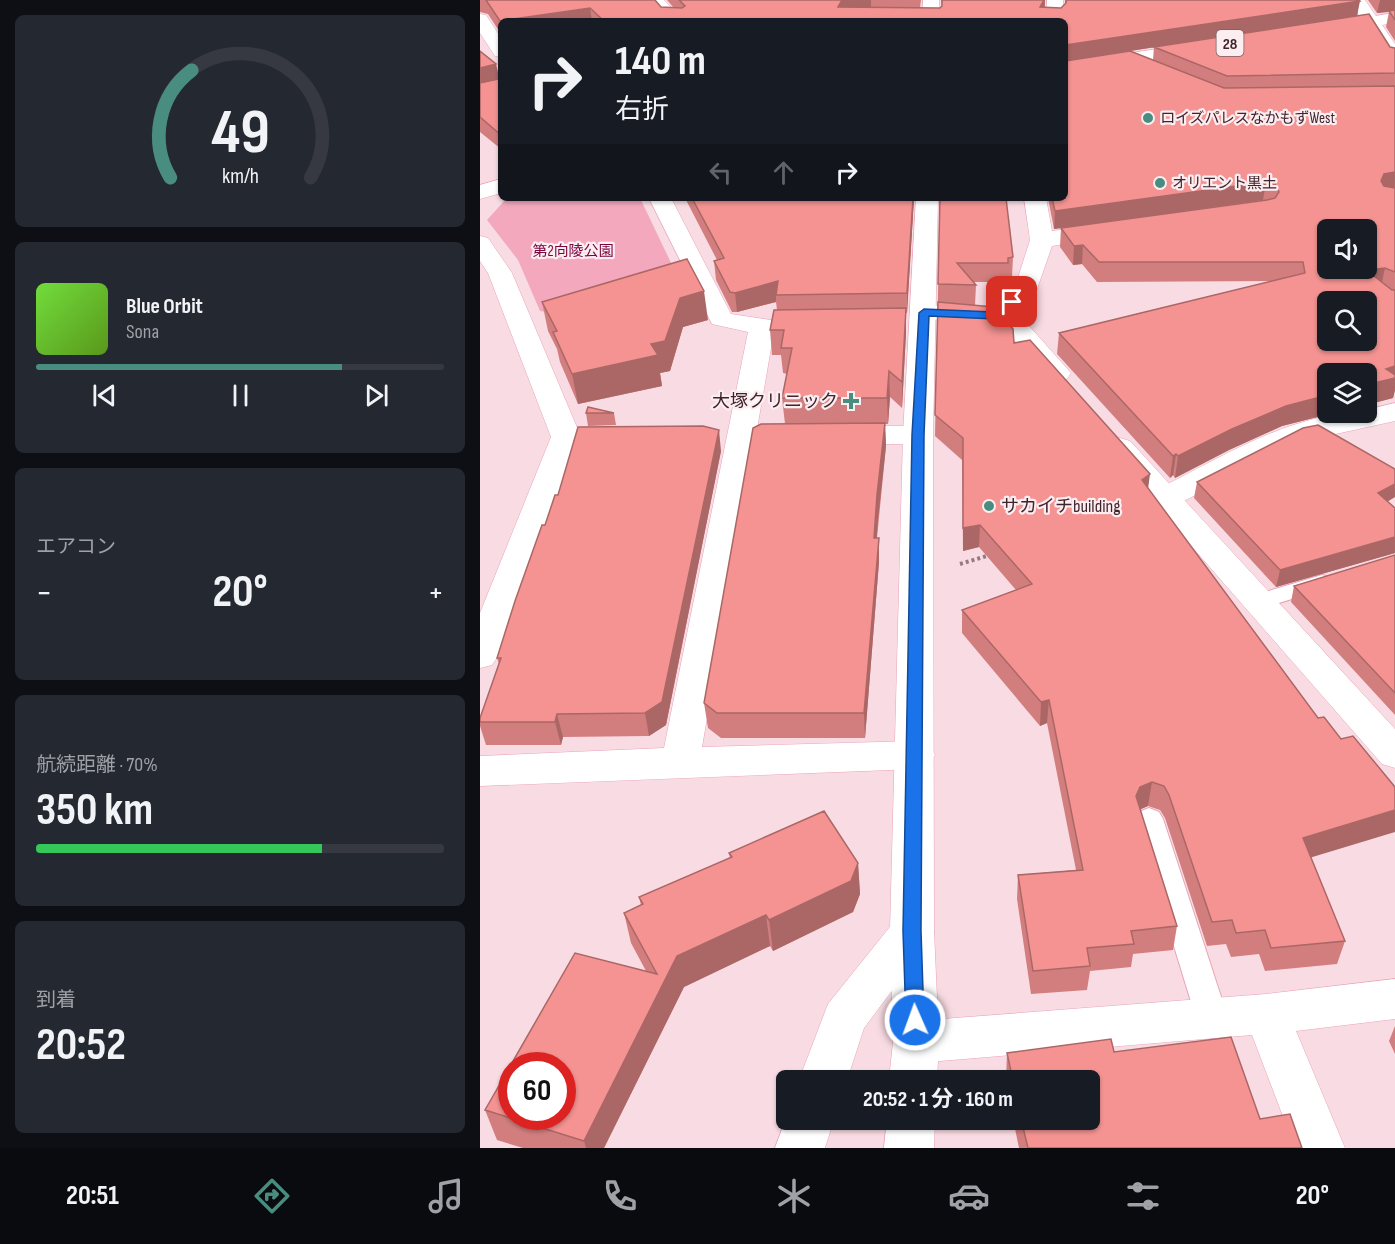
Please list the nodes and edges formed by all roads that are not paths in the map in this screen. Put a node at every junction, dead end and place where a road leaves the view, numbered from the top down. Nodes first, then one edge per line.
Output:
1 (655, 0) edge
2 (1055, 0) edge
3 (1357, 0) edge
4 (931, 12) edge
5 (912, 16) edge
6 (672, 18) edge
7 (1053, 18) edge
8 (1395, 18) edge
9 (481, 21) edge
10 (1372, 21) junction
11 (1307, 31) edge
12 (1217, 45) edge
13 (498, 47) edge
14 (1395, 58) edge
15 (1126, 59) junction
16 (1068, 69) edge
17 (1152, 70) edge
18 (498, 187) edge
19 (480, 192) edge
20 (661, 201) edge
21 (927, 201) edge
22 (1036, 201) edge
23 (1123, 228) edge
24 (1042, 240) junction
25 (480, 243) edge
26 (490, 276) edge
27 (995, 316) junction
28 (915, 320) junction
29 (1073, 393) edge
30 (1395, 412) edge
31 (1104, 428) edge
32 (813, 435) edge
33 (918, 435) junction
34 (1165, 498) junction
35 (1339, 578) edge
36 (1260, 601) junction
37 (480, 656) edge
38 (1395, 754) edge
39 (916, 755) junction
40 (680, 762) junction
41 (480, 771) edge
42 (1149, 819) dead end
43 (912, 931) junction
44 (1395, 999) edge
45 (1266, 1014) junction
46 (1212, 1018) junction
47 (914, 1061) edge
48 (826, 1070) edge
49 (806, 1130) edge
50 (910, 1130) edge
51 (800, 1148) edge
52 (909, 1148) edge
53 (1320, 1148) edge

1 - 6 street
2 - 7 street
3 - 10 street
4 - 5 street
8 - 10 street
9 - 13 street
10 - 11 street
10 - 14 street
12 - 15 street, 28
15 - 16 street, 28
15 - 17 lane
18 - 19 street
20 - 40 street
21 - 28 street
22 - 24 street
23 - 24 street
24 - 27 street
25 - 26 street
26 - 37 street
27 - 28 street
27 - 29 street
28 - 33 street
30 - 34 street
31 - 34 street
32 - 33 street
33 - 39 street
34 - 36 street
35 - 36 lane
36 - 38 street
39 - 40 street
39 - 43 street
40 - 41 street
42 - 46 lane
43 - 47 street
43 - 48 street
44 - 45 street
45 - 46 street
45 - 53 street
46 - 47 street
49 - 51 street
50 - 52 street

